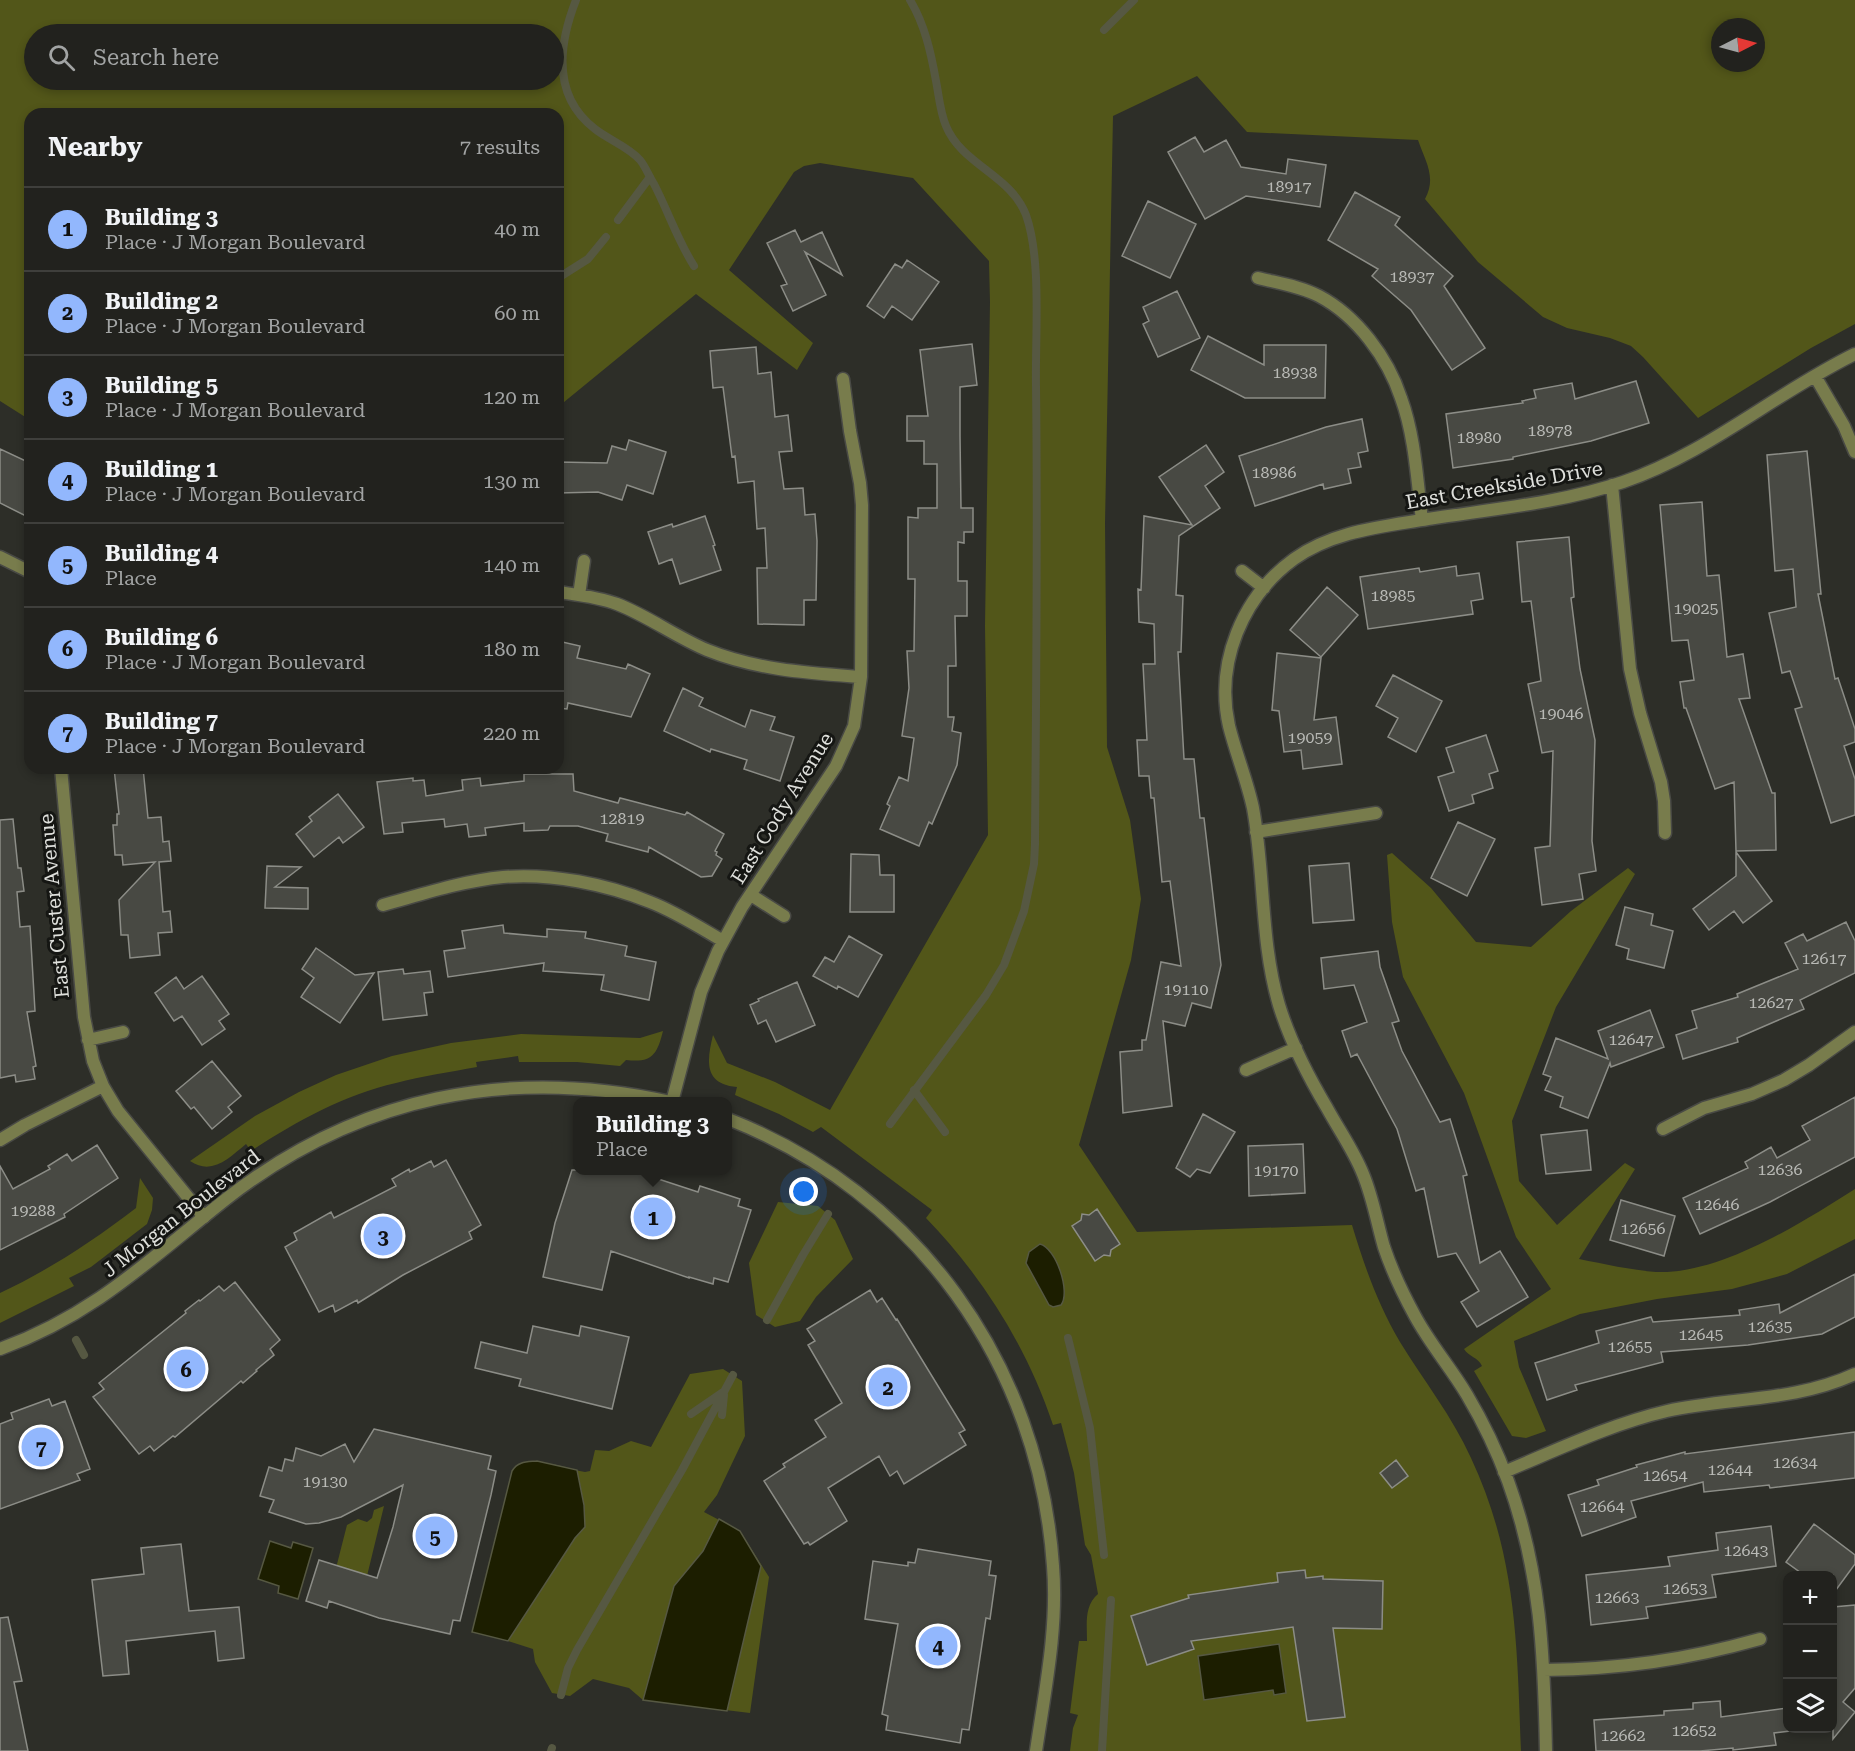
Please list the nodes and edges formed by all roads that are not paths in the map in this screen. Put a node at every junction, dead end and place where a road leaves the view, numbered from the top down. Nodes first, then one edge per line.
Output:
1 (1258, 278) dead end
2 (1855, 354) edge
3 (1815, 376) junction
4 (843, 378) dead end
5 (1855, 452) edge
6 (1612, 485) junction
7 (1422, 520) junction
8 (0, 557) edge
9 (584, 561) dead end
10 (24, 569) edge
11 (1242, 571) dead end
12 (1264, 588) junction
13 (564, 593) edge
14 (579, 595) junction
15 (861, 677) junction
16 (62, 774) edge
17 (1376, 813) dead end
18 (1256, 832) junction
19 (1665, 833) dead end
20 (751, 895) junction
21 (383, 905) dead end
22 (784, 916) dead end
23 (723, 941) junction
24 (123, 1032) dead end
25 (1855, 1032) edge
26 (88, 1040) junction
27 (1296, 1048) junction
28 (1246, 1070) dead end
29 (103, 1086) junction
30 (650, 1097) edge
31 (673, 1097) edge
32 (732, 1121) edge
33 (1663, 1129) dead end
34 (0, 1140) edge
35 (204, 1217) junction
36 (0, 1349) edge
37 (1855, 1374) edge
38 (1504, 1472) junction
39 (1760, 1639) dead end
40 (1544, 1670) junction
41 (1036, 1751) edge
42 (1546, 1751) edge

1 - 7 street
2 - 3 street, East Creekside Drive
3 - 5 street
3 - 6 street, East Creekside Drive
4 - 15 street, East Cody Avenue
6 - 7 street, East Creekside Drive
6 - 19 street
7 - 12 street, East Creekside Drive
8 - 10 street
9 - 14 street
11 - 12 street
12 - 18 street, East Creekside Drive
13 - 14 street
14 - 15 street
15 - 20 street, East Cody Avenue
16 - 26 street, East Custer Avenue
17 - 18 street
18 - 27 street, East Creekside Drive
20 - 22 street
20 - 23 street, East Cody Avenue
21 - 23 street
23 - 31 street, East Cody Avenue
24 - 26 street
25 - 33 street
26 - 29 street, East Custer Avenue
27 - 28 street
27 - 38 street, East Creekside Drive
29 - 34 street
29 - 35 street, East Custer Avenue
30 - 35 street, J Morgan Boulevard
32 - 41 street
35 - 36 street, J Morgan Boulevard
37 - 38 street
38 - 40 street, East Creekside Drive
39 - 40 street
40 - 42 street, East Creekside Drive

